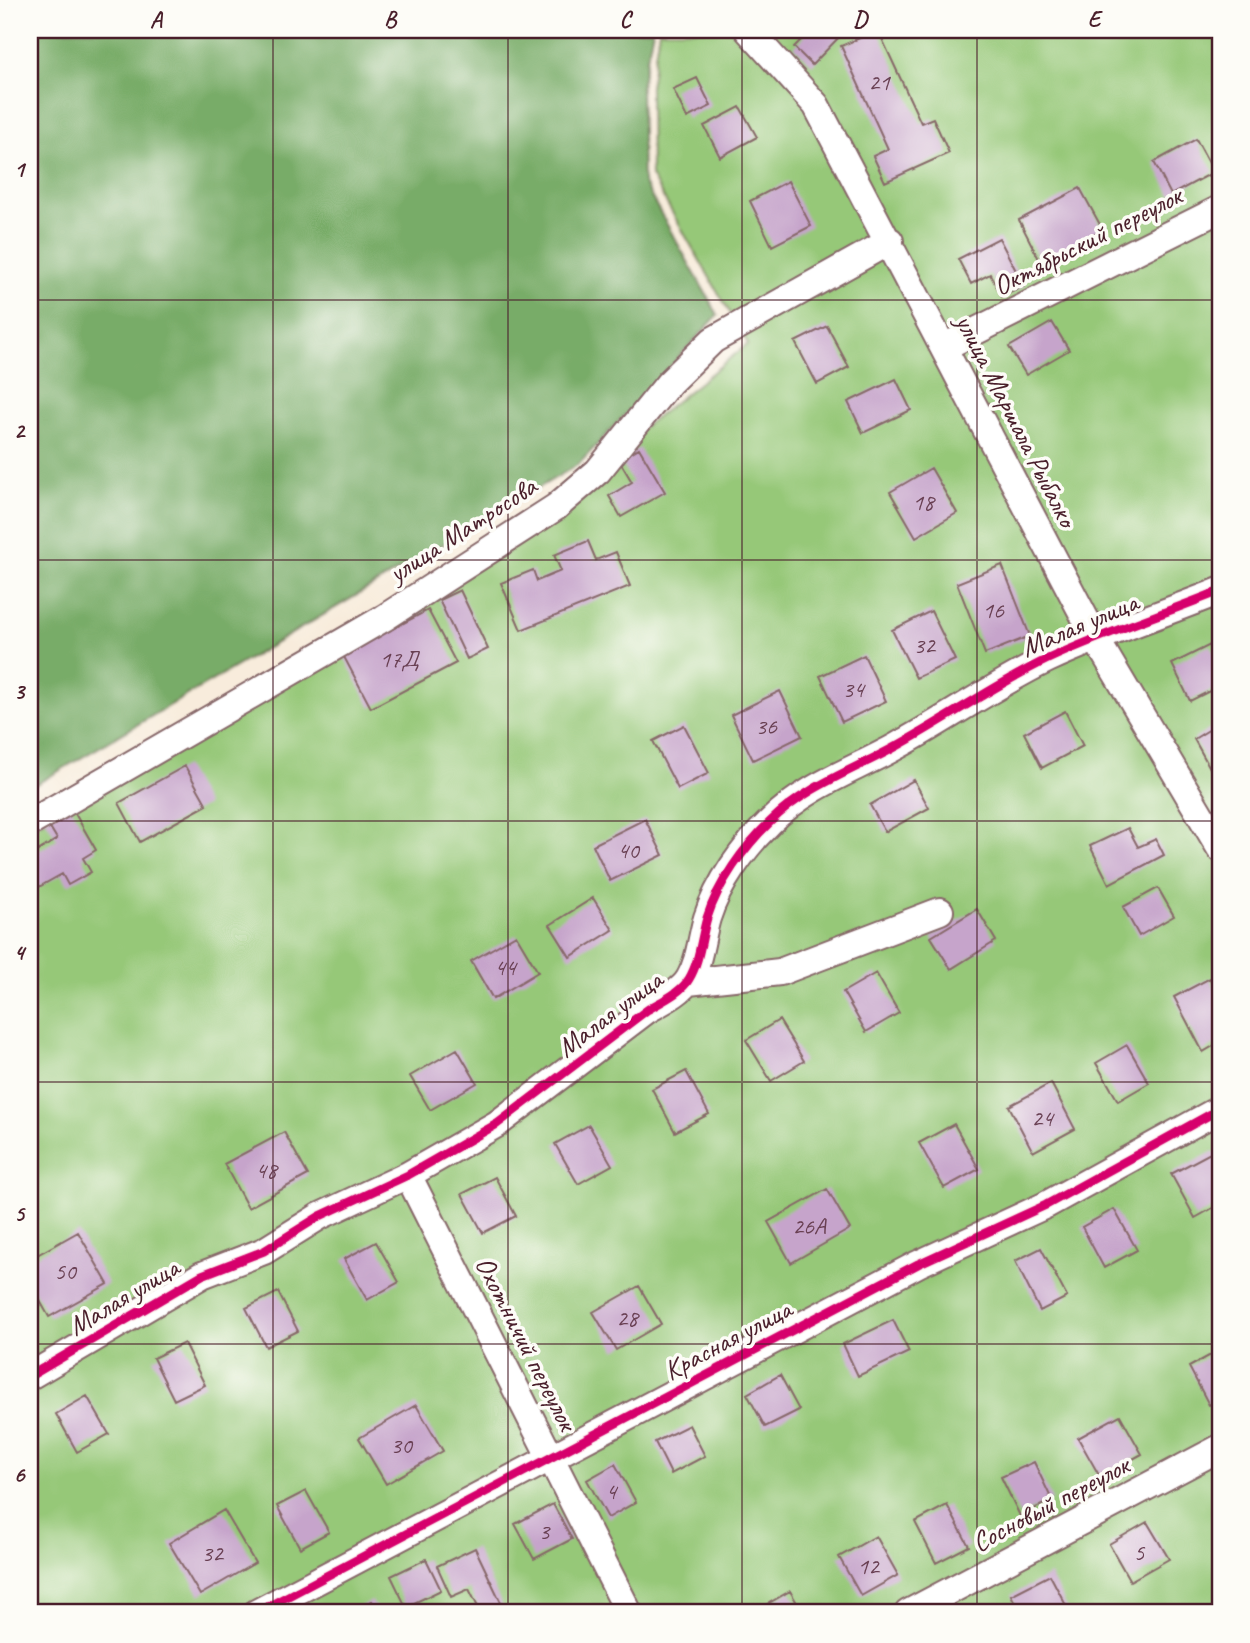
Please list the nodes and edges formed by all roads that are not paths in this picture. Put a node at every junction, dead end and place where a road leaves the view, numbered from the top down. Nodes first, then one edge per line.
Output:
1 (748, 30) edge
2 (1220, 209) edge
3 (890, 241) junction
4 (944, 347) junction
5 (1220, 591) edge
6 (1096, 639) junction
7 (30, 822) edge
8 (1220, 845) edge
9 (940, 911) dead end
10 (688, 982) junction
11 (1220, 1109) edge
12 (408, 1175) junction
13 (30, 1376) edge
14 (1220, 1448) edge
15 (550, 1458) junction
16 (256, 1613) edge
17 (629, 1613) edge
18 (908, 1613) edge

1 - 3 street, улица Маршала Рыбалко
2 - 4 street, Октябрьский переулок
3 - 4 street, улица Маршала Рыбалко
3 - 7 street, улица Матросова
4 - 6 street, улица Маршала Рыбалко
5 - 6 street, Малая улица
6 - 8 street, улица Маршала Рыбалко
6 - 10 street, Малая улица
9 - 10 street, Малая улица
10 - 12 street, Малая улица
11 - 15 street, Красная улица
12 - 13 street, Малая улица
12 - 15 street, Охотничий переулок
14 - 18 street, Сосновый переулок
15 - 16 street, Красная улица
15 - 17 street, Охотничий переулок

